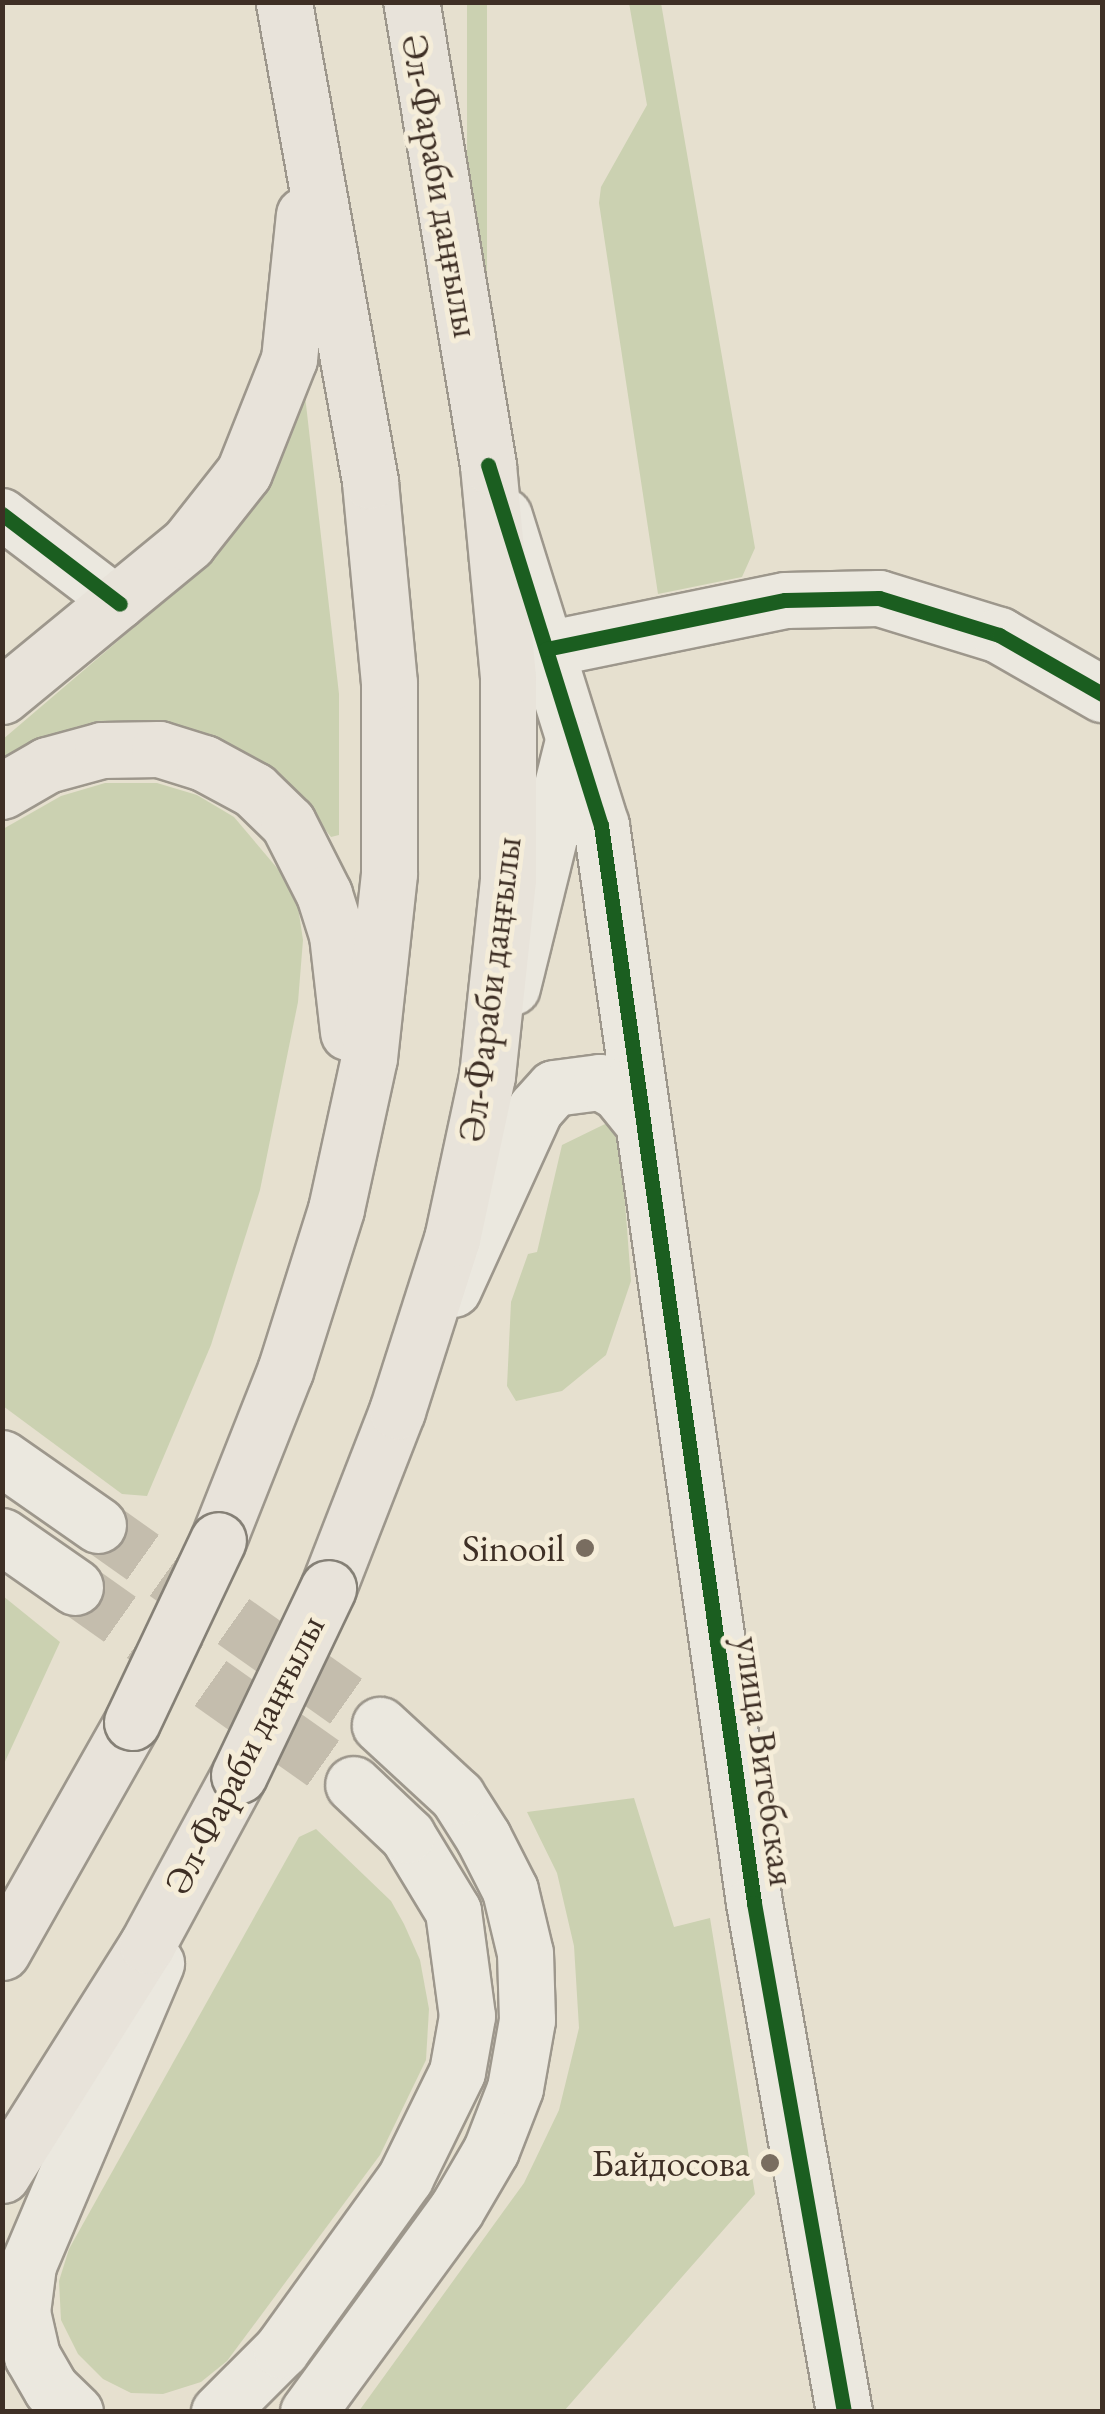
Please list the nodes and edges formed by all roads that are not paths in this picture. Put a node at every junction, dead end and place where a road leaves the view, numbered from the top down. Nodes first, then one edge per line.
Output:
1 (284, 2) edge
2 (411, 2) edge
3 (311, 158) junction
4 (488, 465) junction
5 (2, 514) edge
6 (120, 604) junction
7 (568, 644) junction
8 (1102, 694) edge
9 (2, 696) edge
10 (573, 736) junction
11 (2, 791) edge
12 (487, 1076) junction
13 (638, 1118) junction
14 (336, 1209) junction
15 (397, 1411) junction
16 (2, 1458) edge
17 (98, 1524) tunnel mouth
18 (2, 1536) edge
19 (75, 1587) tunnel mouth
20 (380, 1724) tunnel mouth
21 (239, 1775) junction
22 (353, 1784) tunnel mouth
23 (2, 1952) edge
24 (2, 2175) edge
25 (76, 2412) edge
26 (218, 2412) edge
27 (308, 2412) edge
28 (844, 2412) edge

1 - 3 main road
2 - 4 main road, Әл-Фараби даңғылы
3 - 6 main road
3 - 14 main road
4 - 7 street, улица Витебская
4 - 12 main road, Әл-Фараби даңғылы
5 - 6 street
6 - 9 main road
7 - 8 street
7 - 10 street, улица Витебская
10 - 12 street
10 - 13 street, улица Витебская
11 - 14 main road
12 - 15 main road, Әл-Фараби даңғылы
13 - 15 street
13 - 28 street, улица Витебская
14 - 23 main road, bridge
15 - 21 main road, Әл-Фараби даңғылы, bridge
16 - 17 street
18 - 19 street
20 - 27 street
21 - 24 main road, Әл-Фараби даңғылы
21 - 25 street
22 - 26 street

